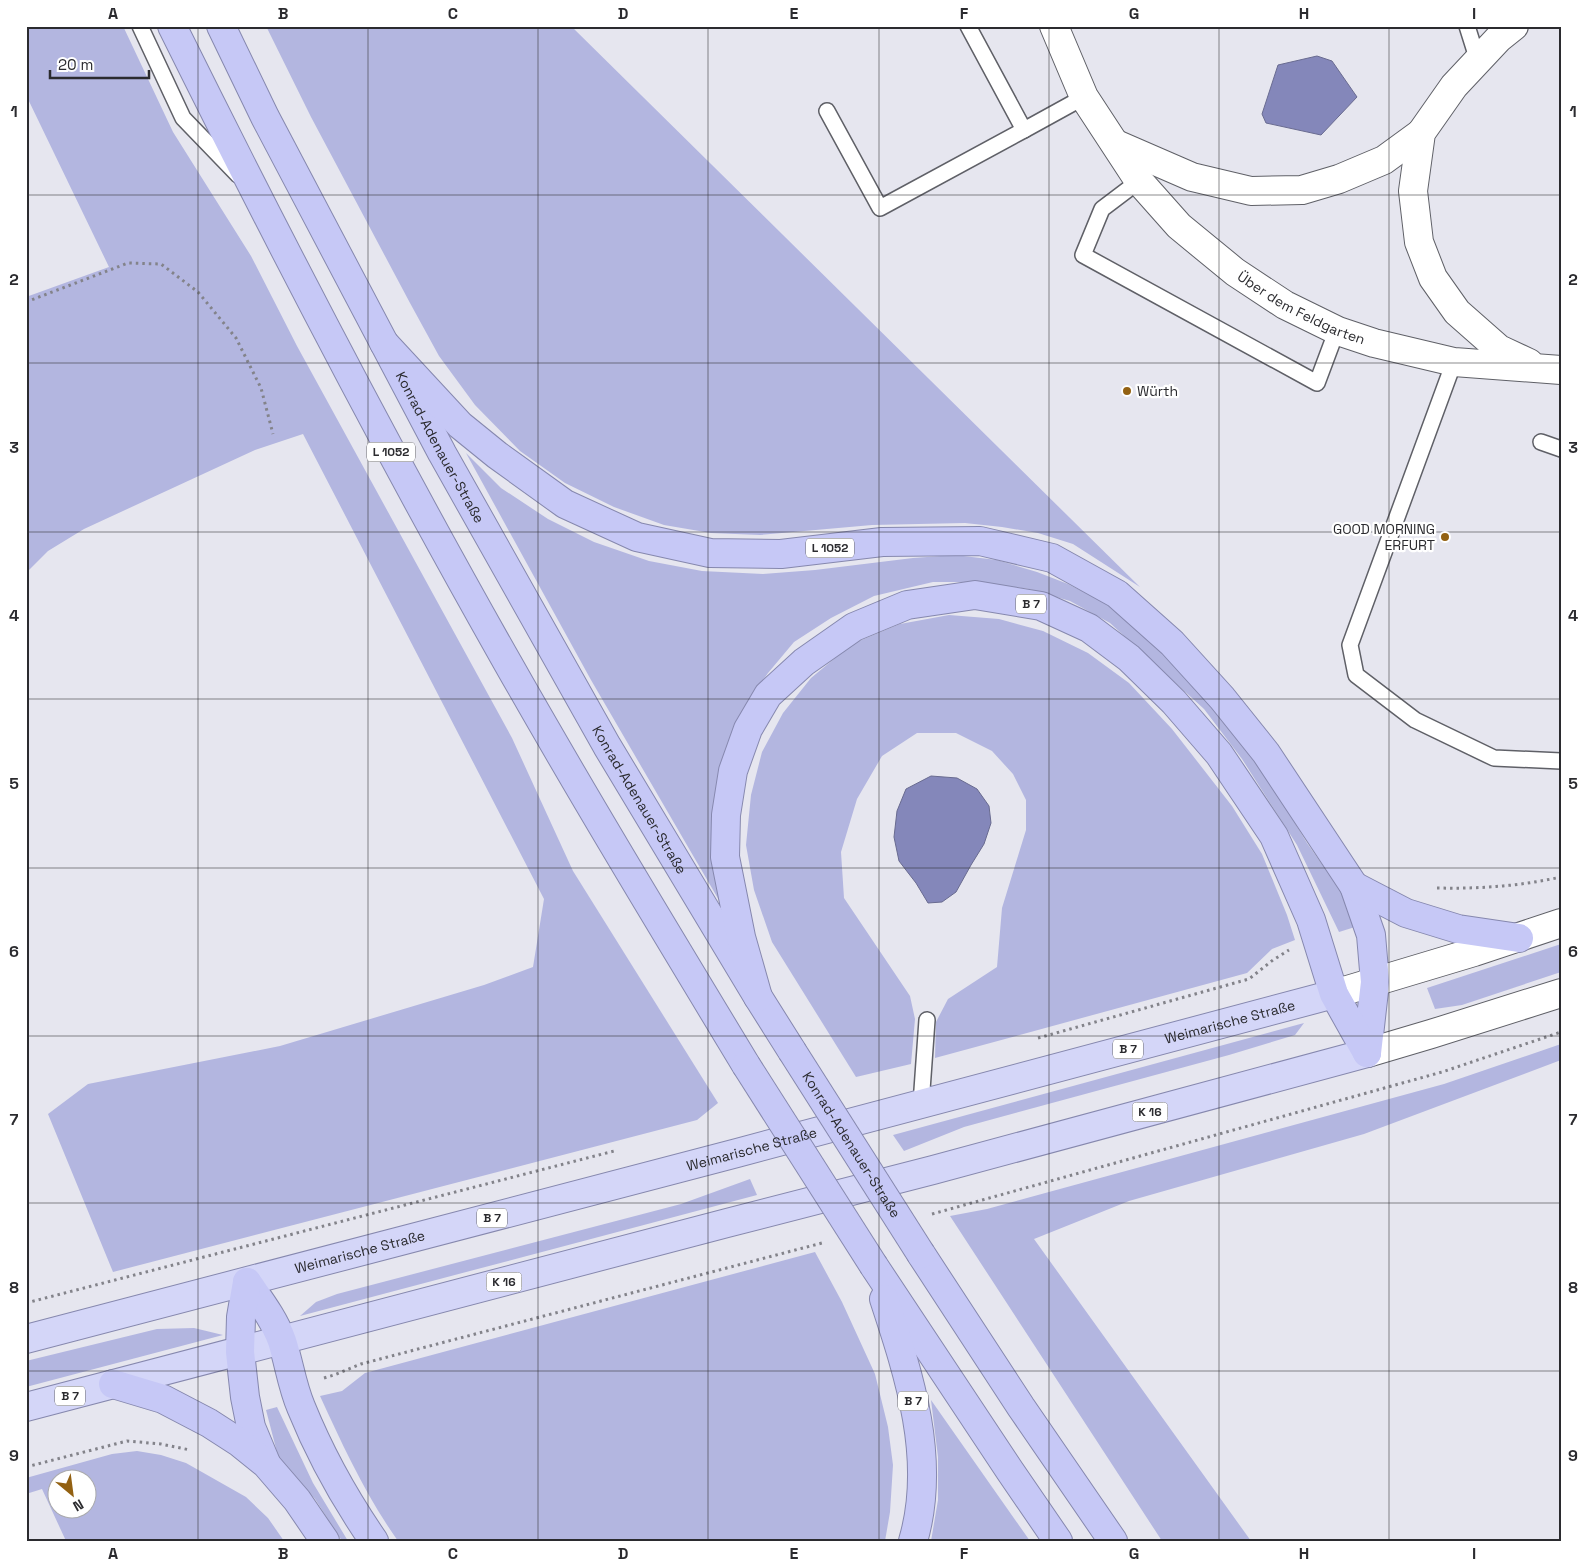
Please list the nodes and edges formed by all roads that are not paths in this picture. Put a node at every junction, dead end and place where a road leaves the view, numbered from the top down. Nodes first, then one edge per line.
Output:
1 (140, 26) edge
2 (172, 26) edge
3 (221, 26) edge
4 (968, 26) edge
5 (1054, 26) edge
6 (1467, 26) edge
7 (1514, 26) edge
8 (1478, 61) junction
9 (1084, 97) junction
10 (827, 111) dead end
11 (1024, 130) junction
12 (1421, 133) junction
13 (1116, 144) junction
14 (1139, 181) junction
15 (254, 192) junction
16 (1338, 331) junction
17 (384, 343) junction
18 (1454, 362) junction
19 (1552, 370) edge
20 (1540, 442) dead end
21 (1561, 449) edge
22 (1561, 761) edge
23 (627, 869) joint
24 (1354, 886) junction
25 (1561, 923) edge
26 (1519, 938) junction
27 (1375, 982) junction
28 (1561, 993) edge
29 (1334, 994) junction
30 (758, 997) junction
31 (927, 1020) dead end
32 (1367, 1053) junction
33 (921, 1104) junction
34 (874, 1266) junction
35 (247, 1282) junction
36 (26, 1339) edge
37 (282, 1341) junction
38 (240, 1352) junction
39 (113, 1384) junction
40 (26, 1407) edge
41 (266, 1464) junction
42 (325, 1541) edge
43 (374, 1541) edge
44 (913, 1541) edge
45 (1058, 1541) edge
46 (1113, 1541) edge

1 - 15 lane
2 - 15 highway, L 1052
3 - 17 highway, Konrad-Adenauer-Straße / L 1052
4 - 11 lane
5 - 9 street, Über dem Feldgarten
6 - 8 lane
7 - 8 street, Über dem Feldgarten
8 - 12 street, Über dem Feldgarten
9 - 11 lane
9 - 13 street, Über dem Feldgarten
10 - 11 lane
12 - 13 street, Über dem Feldgarten
12 - 19 street, Über dem Feldgarten
13 - 14 street, Über dem Feldgarten
14 - 16 street, Über dem Feldgarten
14 - 16 lane
15 - 23 highway, L 1052
16 - 18 street, Über dem Feldgarten
17 - 24 highway, L 1052
17 - 30 highway, Konrad-Adenauer-Straße / L 1052
18 - 19 street, Über dem Feldgarten
18 - 22 lane
20 - 21 lane
23 - 34 highway, B 7, bridge
24 - 26 highway
24 - 27 highway
25 - 26 street, Weimarische Straße
26 - 27 street, Weimarische Straße
27 - 29 street, Weimarische Straße
27 - 32 highway
28 - 32 street, K 16
29 - 30 highway, B 7
29 - 32 highway
29 - 33 main road, Weimarische Straße / B 7
30 - 46 highway, Konrad-Adenauer-Straße / B 7, bridge
31 - 33 lane
32 - 37 main road, K 16
33 - 35 main road, Weimarische Straße / B 7
34 - 44 highway, B 7
34 - 45 highway, B 7
35 - 36 main road, Weimarische Straße / B 7
35 - 37 highway
35 - 38 highway
37 - 38 main road, K 16
37 - 43 highway
38 - 39 main road, K 16
38 - 41 highway
39 - 40 main road, B 7
39 - 41 highway
41 - 42 highway

